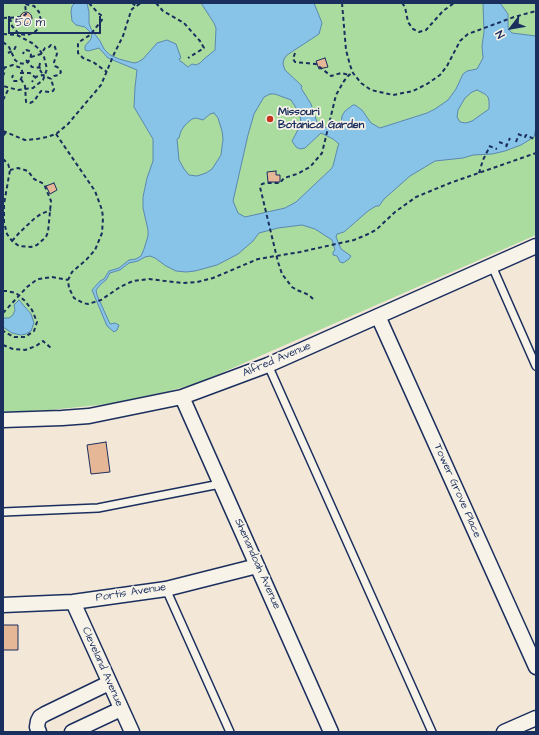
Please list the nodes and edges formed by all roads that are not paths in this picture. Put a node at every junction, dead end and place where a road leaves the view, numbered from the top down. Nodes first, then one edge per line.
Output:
1 (536, 246) edge
2 (492, 266) junction
3 (378, 316) junction
4 (268, 365) junction
5 (536, 366) edge
6 (182, 397) junction
7 (3, 420) edge
8 (220, 484) junction
9 (3, 512) edge
10 (257, 566) junction
11 (166, 589) junction
12 (73, 602) junction
13 (3, 605) edge
14 (536, 667) edge
15 (109, 683) junction
16 (121, 709) junction
17 (536, 718) edge
18 (39, 732) edge
19 (72, 732) edge
20 (132, 732) edge
21 (230, 732) edge
22 (331, 732) edge
23 (432, 732) edge
24 (504, 732) edge

1 - 2 street, Alfred Avenue
2 - 3 street, Alfred Avenue
2 - 5 lane
3 - 4 street, Alfred Avenue
3 - 14 street, Tower Grove Place
4 - 6 street, Alfred Avenue
4 - 23 lane
6 - 7 street, Alfred Avenue
6 - 8 street, Shenandoah Avenue
8 - 9 lane
8 - 10 street, Shenandoah Avenue
10 - 11 street, Portis Avenue
10 - 22 street, Shenandoah Avenue
11 - 12 street, Portis Avenue
11 - 21 lane
12 - 13 street, Portis Avenue
12 - 15 street, Cleveland Avenue
15 - 16 street, Cleveland Avenue
15 - 18 street
16 - 19 street
16 - 20 street, Cleveland Avenue
17 - 24 street

